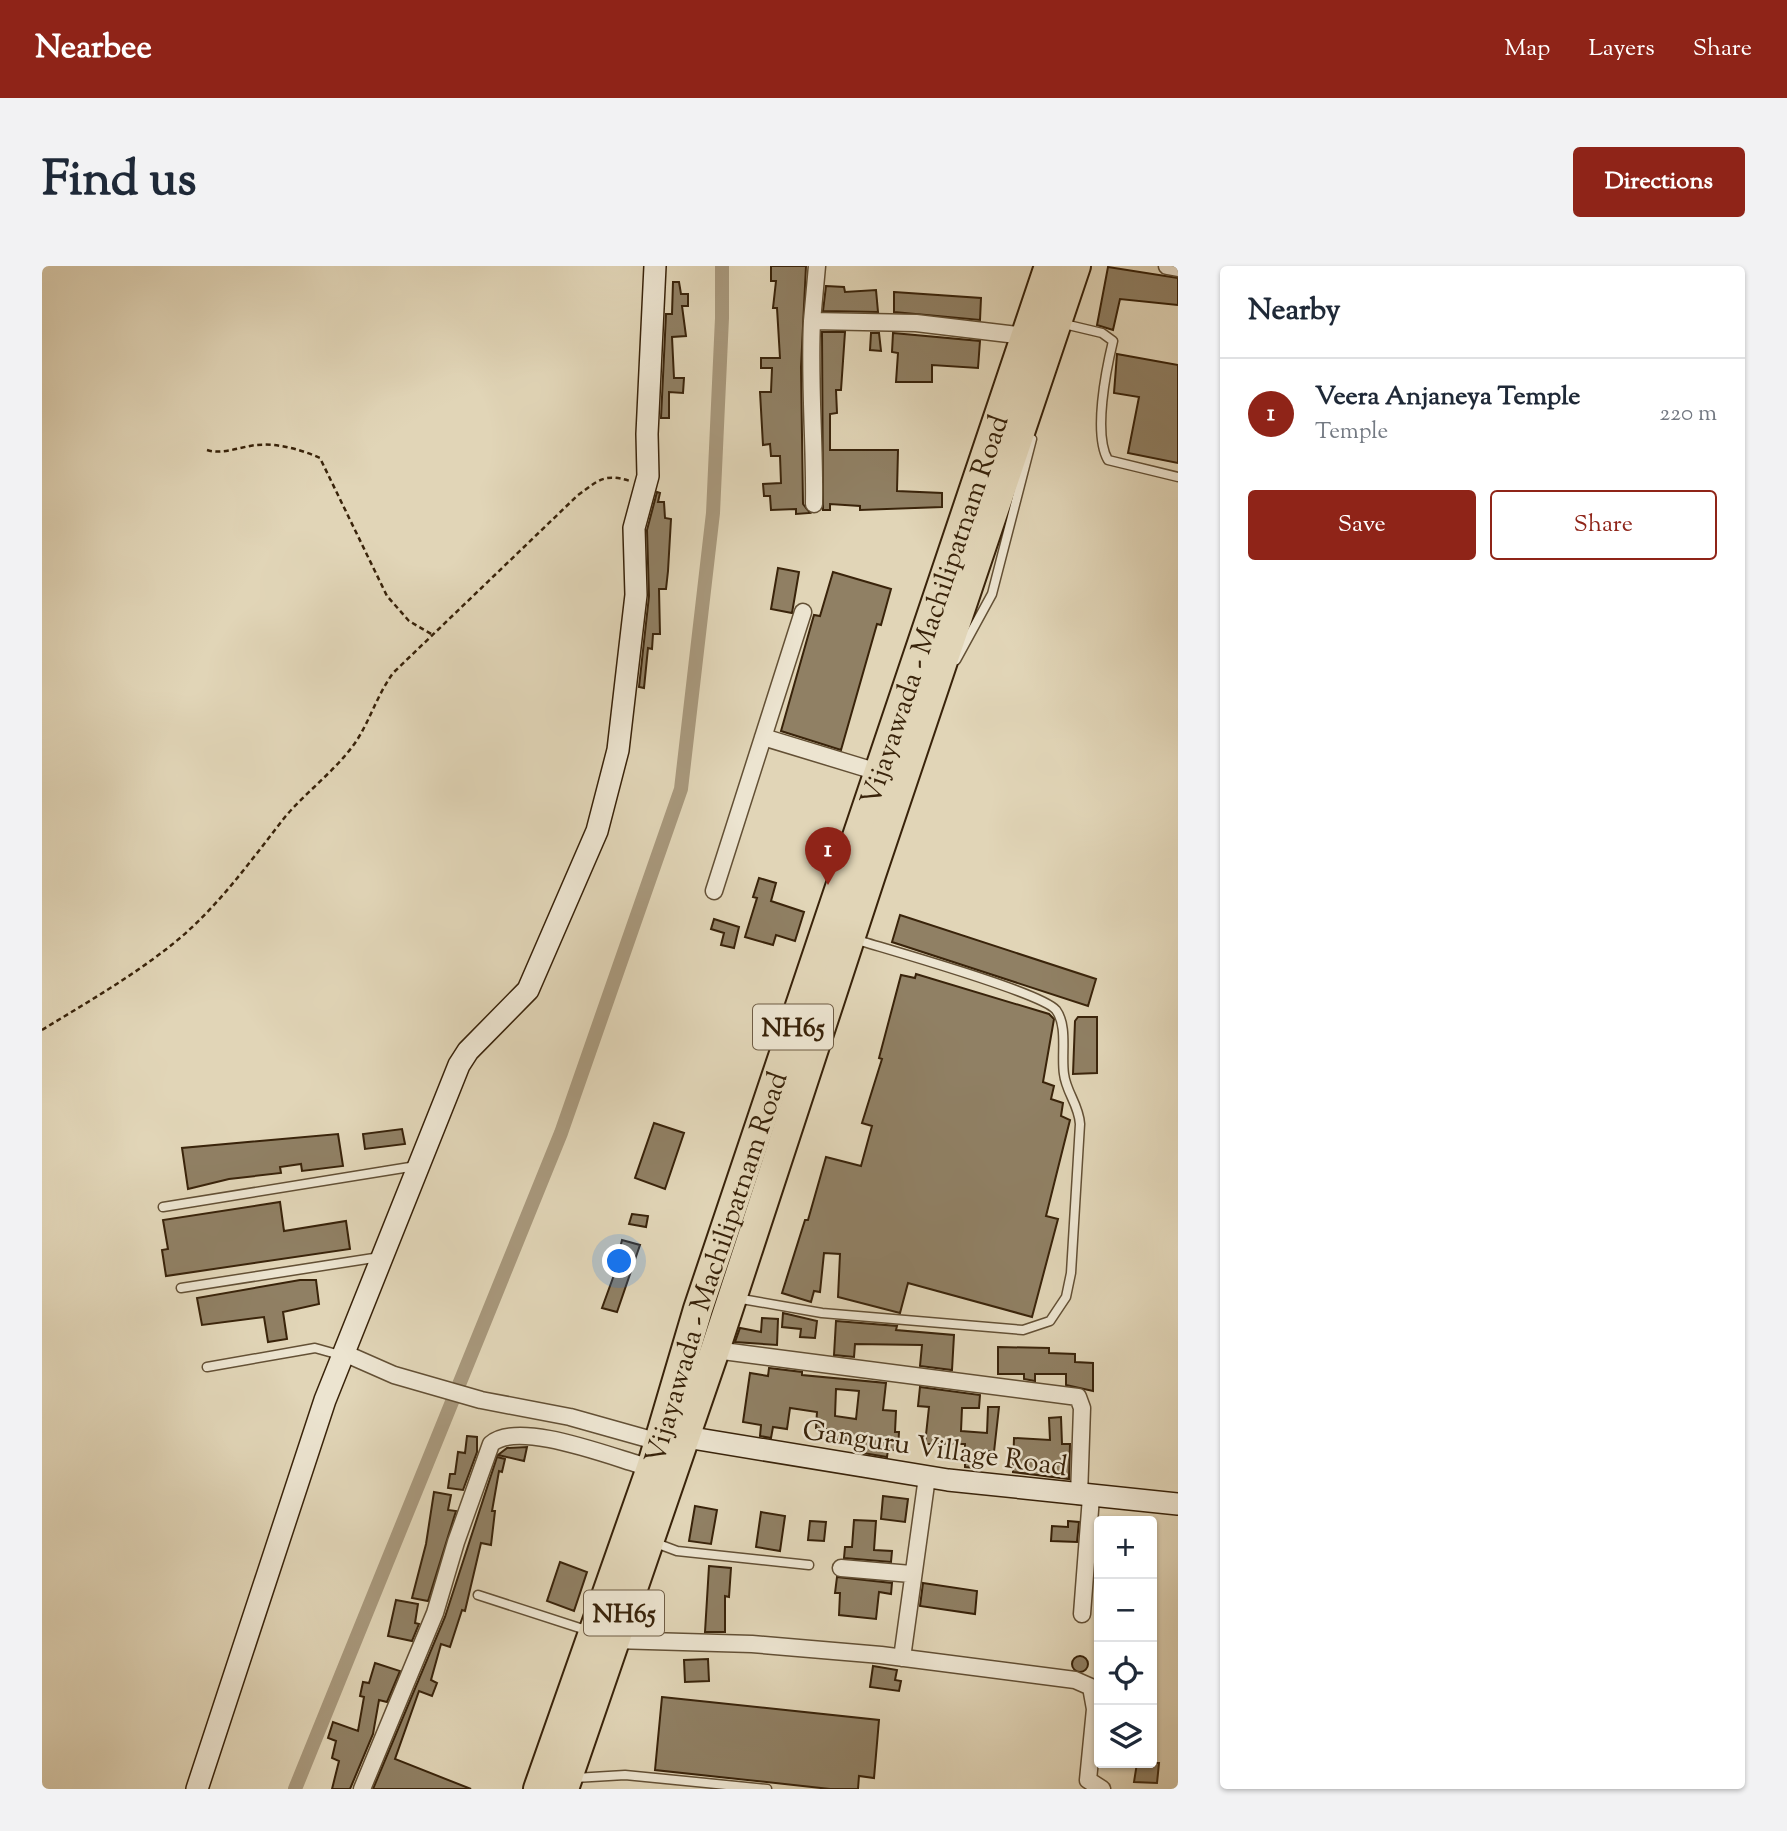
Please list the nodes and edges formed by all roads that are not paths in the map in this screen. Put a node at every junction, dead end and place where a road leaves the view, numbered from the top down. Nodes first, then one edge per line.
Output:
1 (655, 266) edge
2 (817, 266) edge
3 (1076, 266) edge
4 (1167, 266) edge
5 (1178, 268) edge
6 (1045, 273) edge
7 (812, 321) junction
8 (1057, 322) junction
9 (1024, 336) junction
10 (1178, 477) edge
11 (814, 504) dead end
12 (803, 612) dead end
13 (763, 737) junction
14 (878, 772) junction
15 (714, 891) dead end
16 (851, 938) junction
17 (419, 1166) junction
18 (163, 1207) dead end
19 (383, 1256) junction
20 (181, 1288) dead end
21 (733, 1297) junction
22 (716, 1350) junction
23 (343, 1355) junction
24 (207, 1367) dead end
25 (665, 1449) junction
26 (927, 1477) junction
27 (1085, 1497) junction
28 (1178, 1504) edge
29 (650, 1540) junction
30 (809, 1565) dead end
31 (841, 1568) dead end
32 (912, 1574) junction
33 (478, 1595) dead end
34 (1082, 1614) dead end
35 (603, 1636) junction
36 (902, 1658) junction
37 (566, 1783) edge
38 (197, 1789) edge
39 (362, 1789) edge
40 (538, 1789) edge
41 (767, 1789) edge
42 (1102, 1789) edge

1 - 17 street
2 - 7 street
3 - 8 highway, Vijayawada - Machilipatnam Road / NH65
4 - 5 street
6 - 9 highway, Vijayawada - Machilipatnam Road / NH65
7 - 9 street
7 - 11 street
8 - 10 lane
8 - 16 highway, Vijayawada - Machilipatnam Road / NH65
9 - 14 highway, Vijayawada - Machilipatnam Road / NH65
12 - 13 street
13 - 14 street
13 - 15 street
14 - 25 highway, Vijayawada - Machilipatnam Road / NH65
16 - 21 highway, Vijayawada - Machilipatnam Road / NH65
16 - 21 lane
17 - 18 lane
17 - 19 street
19 - 20 lane
19 - 23 street
21 - 22 highway, Vijayawada - Machilipatnam Road / NH65
22 - 25 highway, Vijayawada - Machilipatnam Road / NH65
22 - 27 street
23 - 24 lane
23 - 25 street
23 - 38 street
25 - 26 street, Ganguru Village Road
25 - 29 highway, Vijayawada - Machilipatnam Road / NH65
25 - 35 highway, Vijayawada - Machilipatnam Road / NH65
25 - 39 street
26 - 27 street, Ganguru Village Road
26 - 32 street
27 - 28 street, Ganguru Village Road
27 - 34 street
29 - 30 lane
29 - 35 highway, Vijayawada - Machilipatnam Road / NH65
31 - 32 street
32 - 36 street
33 - 35 lane
35 - 36 street
35 - 37 highway, Vijayawada - Machilipatnam Road / NH65
35 - 40 highway, Vijayawada - Machilipatnam Road / NH65
36 - 42 street
37 - 41 lane

